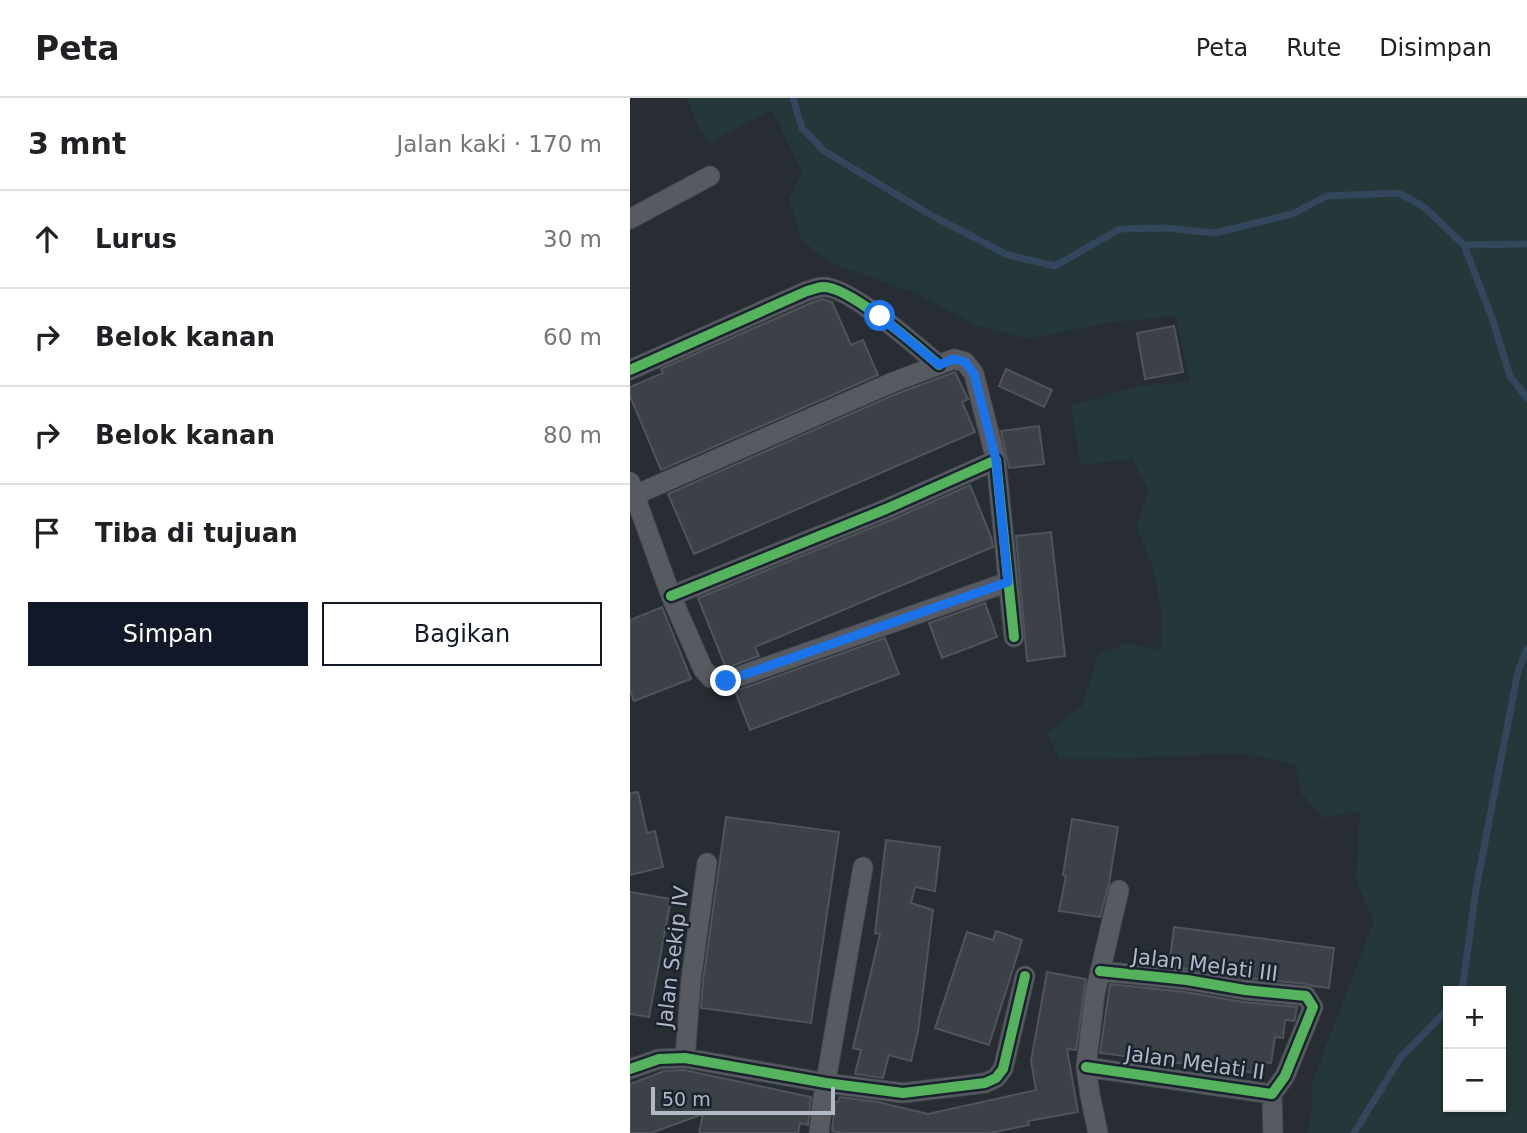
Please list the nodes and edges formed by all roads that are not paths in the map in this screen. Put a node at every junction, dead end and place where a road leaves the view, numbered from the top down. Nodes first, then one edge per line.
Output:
1 (709, 176) dead end
2 (630, 219) edge
3 (939, 365) junction
4 (630, 370) edge
5 (996, 460) junction
6 (633, 488) edge
7 (1008, 582) junction
8 (671, 596) junction
9 (1014, 637) dead end
10 (707, 863) dead end
11 (863, 867) dead end
12 (1119, 890) dead end
13 (1100, 971) junction
14 (1025, 976) dead end
15 (1306, 996) joint
16 (685, 1058) junction
17 (1086, 1067) junction
18 (630, 1069) edge
19 (826, 1083) junction
20 (1272, 1094) junction
21 (819, 1133) edge
22 (1098, 1133) edge
23 (1273, 1133) edge

1 - 2 street
3 - 4 street
3 - 5 street
3 - 6 street
5 - 7 street
5 - 8 street
6 - 8 street
7 - 8 street
7 - 9 street
10 - 16 street, Jalan Sekip IV
11 - 19 street
12 - 13 street
13 - 15 street, Jalan Melati III
13 - 17 street
14 - 19 street
15 - 20 street, Jalan Melati II
16 - 18 street
16 - 19 street
17 - 20 street, Jalan Melati II
17 - 22 street
19 - 21 street
20 - 23 street

